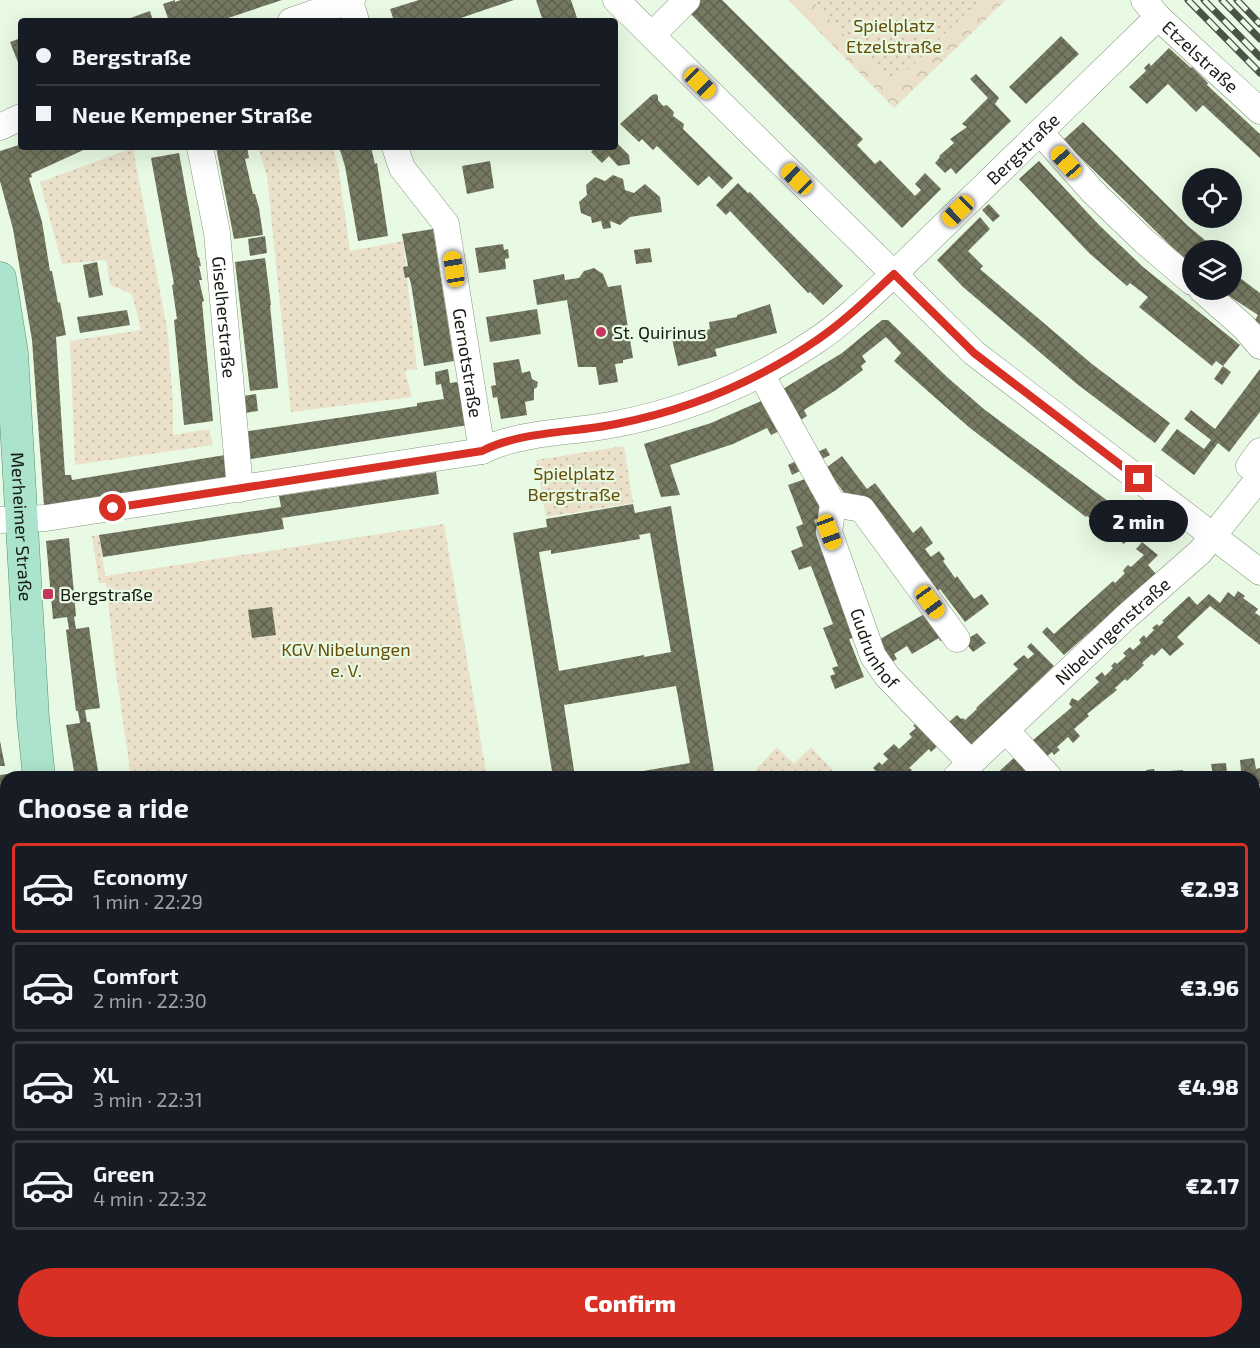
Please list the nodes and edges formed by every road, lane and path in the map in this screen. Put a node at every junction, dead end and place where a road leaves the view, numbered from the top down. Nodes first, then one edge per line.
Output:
1 (351, 0) edge
2 (616, 0) edge
3 (687, 0) edge
4 (1151, 8) edge
5 (300, 18) edge
6 (355, 18) edge
7 (652, 35) junction
8 (1260, 111) edge
9 (18, 118) edge
10 (0, 127) edge
11 (1040, 132) junction
12 (201, 150) edge
13 (396, 150) edge
14 (1182, 273) edge
15 (894, 274) junction
16 (0, 278) edge
17 (1214, 300) edge
18 (1260, 346) edge
19 (761, 374) junction
20 (482, 451) junction
21 (1260, 451) edge
22 (1260, 476) edge
23 (240, 489) junction
24 (833, 504) junction
25 (11, 519) edge
26 (1213, 536) junction
27 (1260, 572) edge
28 (957, 639) dead end
29 (1006, 730) junction
30 (964, 770) edge
31 (38, 771) edge
32 (1044, 771) edge

1 - 5 street
1 - 6 street
2 - 7 street
3 - 7 street
4 - 8 street, Etzelstraße
4 - 11 street, Bergstraße
7 - 15 street
9 - 10 street
11 - 14 street
11 - 15 street, Bergstraße
12 - 23 street, Giselherstraße
13 - 20 street, Gernotstraße
15 - 19 street, Bergstraße
15 - 26 street
16 - 25 main road, Merheimer Straße
17 - 18 street
19 - 20 street, Bergstraße
19 - 24 street
20 - 23 street, Bergstraße
21 - 22 street
22 - 26 street, Nibelungenstraße
23 - 25 street, Bergstraße
24 - 28 street
24 - 30 street, Gudrunhof
25 - 31 main road, Merheimer Straße
26 - 27 street
26 - 29 street, Nibelungenstraße
29 - 30 street, Nibelungenstraße
29 - 32 street

